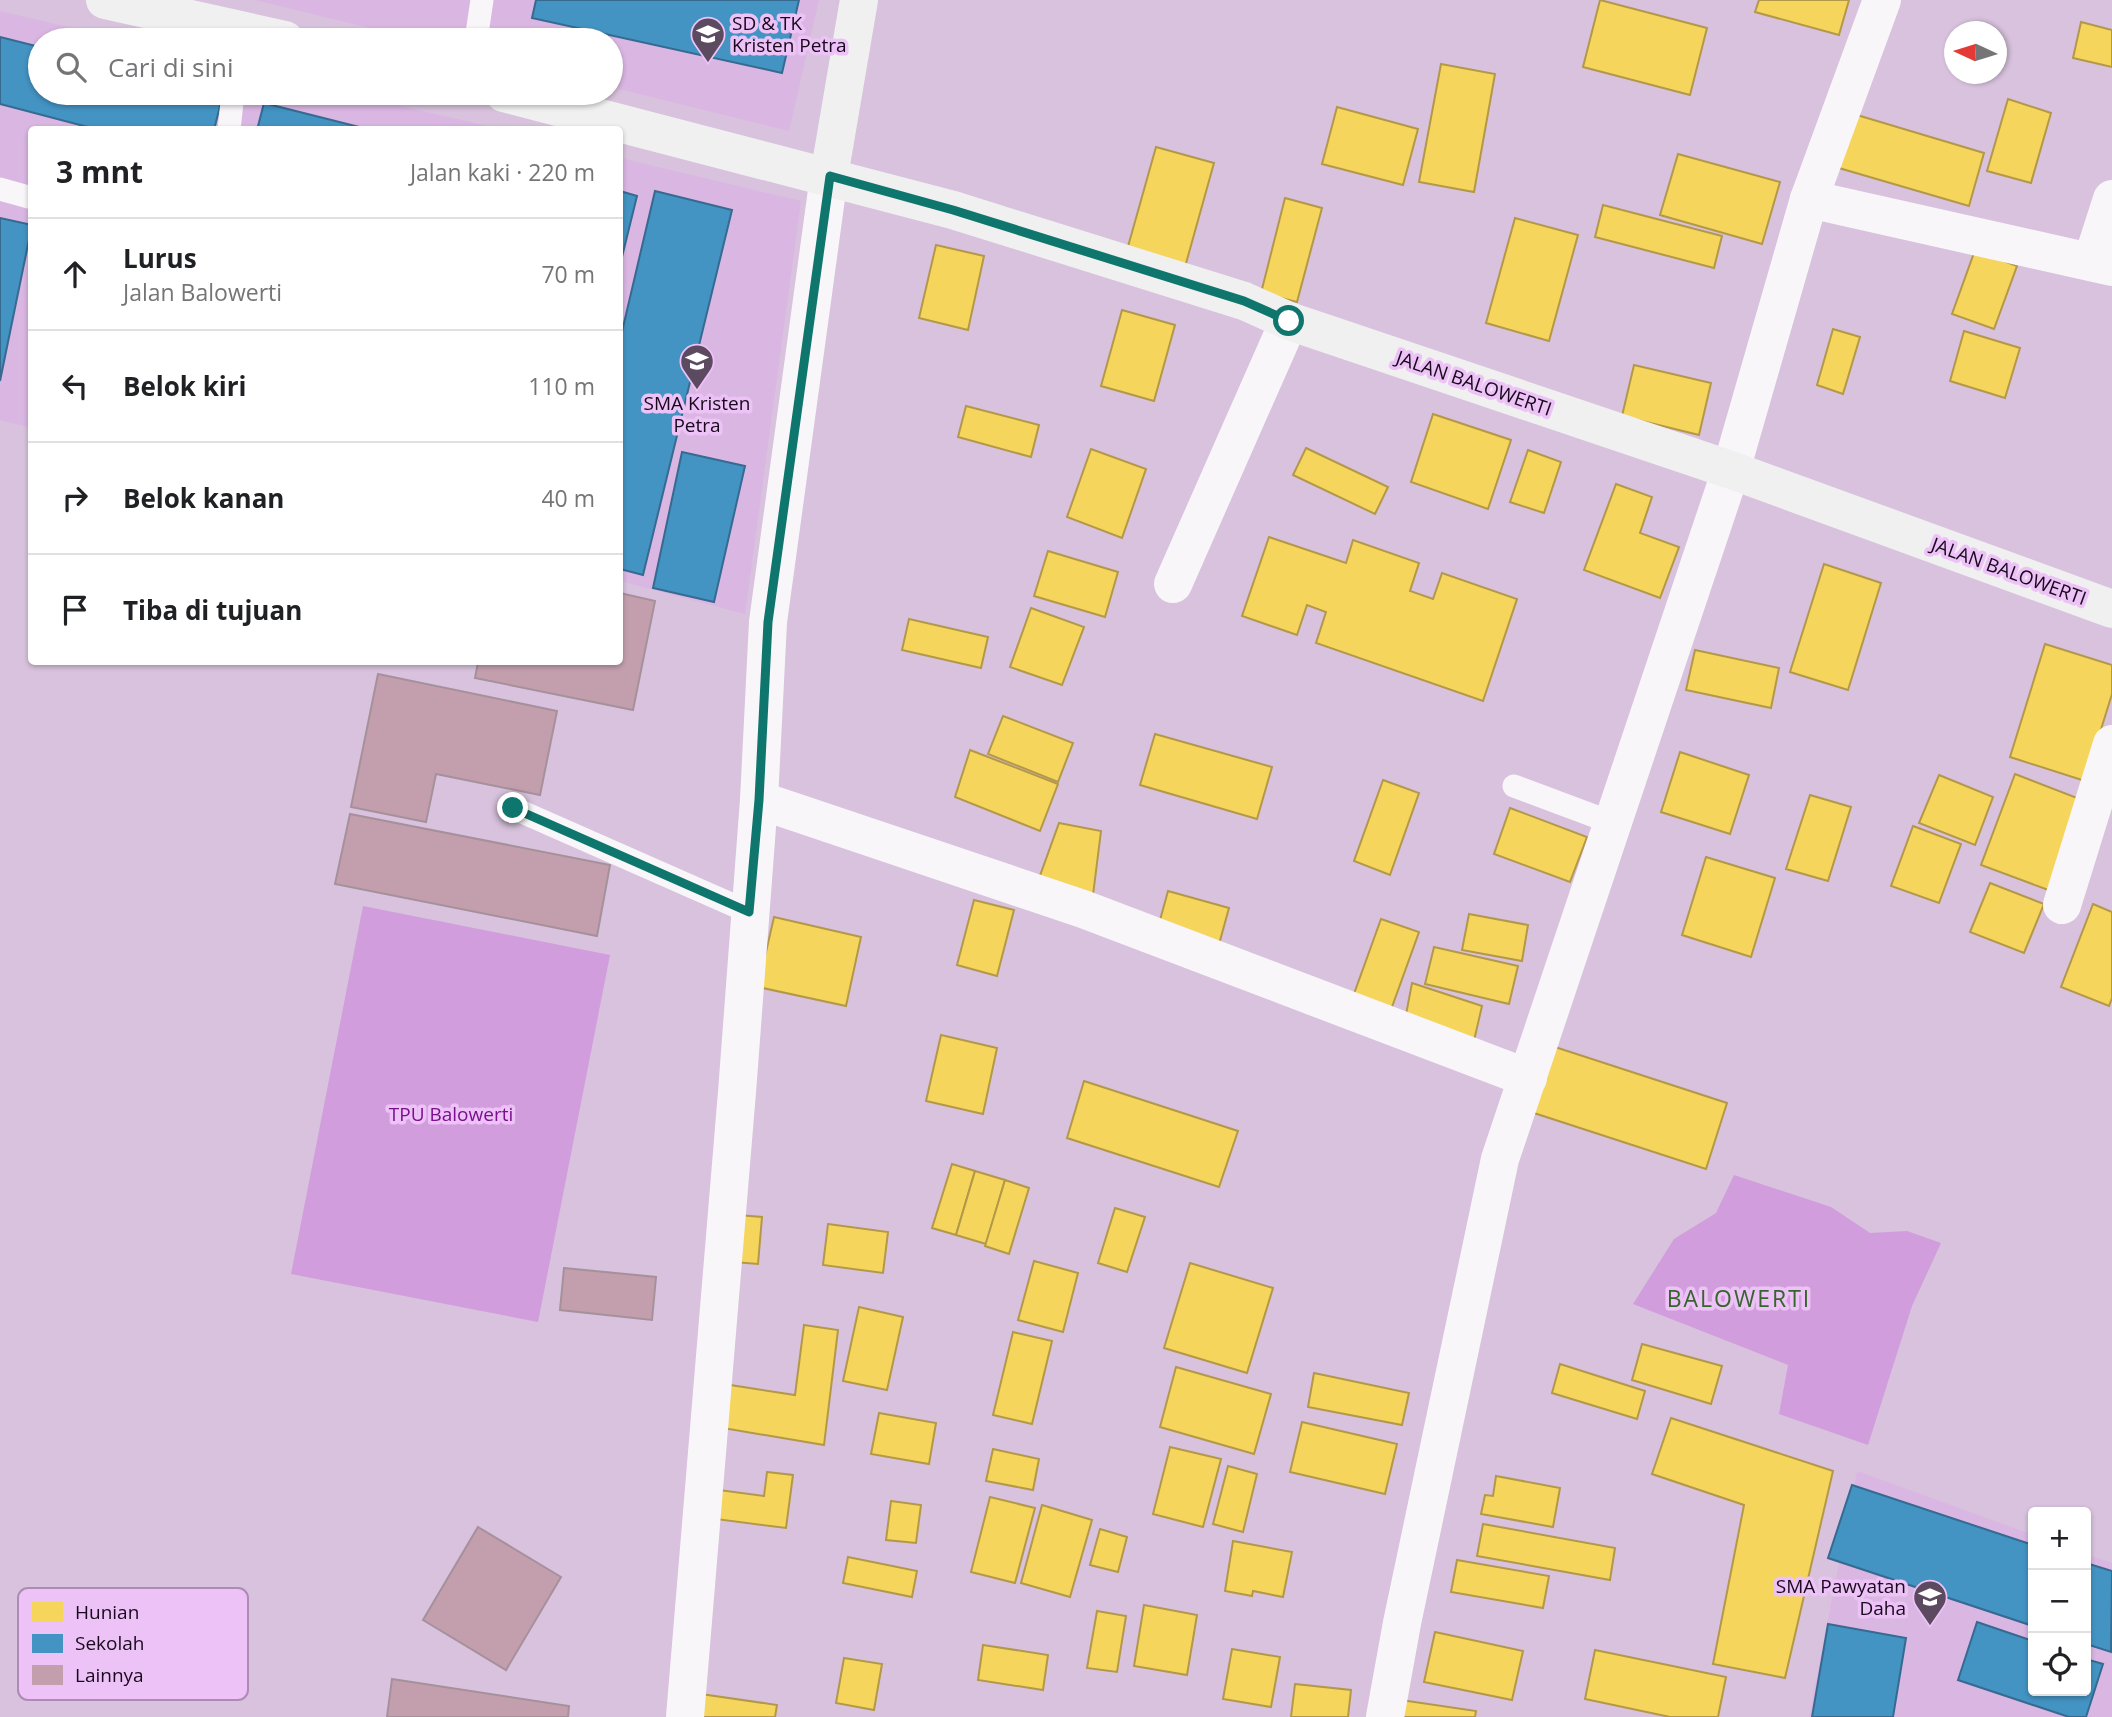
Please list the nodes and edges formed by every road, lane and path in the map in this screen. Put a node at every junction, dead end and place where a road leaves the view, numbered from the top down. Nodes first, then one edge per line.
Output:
1 (482, 0) edge
2 (859, 0) edge
3 (1882, 0) edge
4 (119, 2) edge
5 (214, 28) edge
6 (478, 28) edge
7 (232, 105) edge
8 (551, 105) edge
9 (229, 126) edge
10 (830, 176) junction
11 (0, 189) edge
12 (28, 197) edge
13 (1809, 199) junction
14 (2112, 199) edge
15 (2102, 264) edge
16 (1289, 321) junction
17 (1731, 470) junction
18 (1173, 584) dead end
19 (2112, 609) edge
20 (2112, 744) edge
21 (1514, 786) dead end
22 (759, 800) junction
23 (513, 808) dead end
24 (1613, 823) junction
25 (2062, 905) dead end
26 (749, 912) junction
27 (1528, 1078) junction
28 (685, 1717) edge
29 (1385, 1717) edge

1 - 6 lane
2 - 10 street
3 - 13 street
4 - 5 street
7 - 9 lane
8 - 10 street, JALAN BALOWERTI
10 - 16 street, JALAN BALOWERTI
10 - 22 street
11 - 12 lane
13 - 15 street
13 - 17 street
14 - 15 street
16 - 17 street, JALAN BALOWERTI
16 - 18 street
17 - 19 street, JALAN BALOWERTI
17 - 24 street
20 - 25 street
21 - 24 lane
22 - 26 street
22 - 27 street
23 - 26 lane
24 - 27 street
26 - 28 street
27 - 29 street

